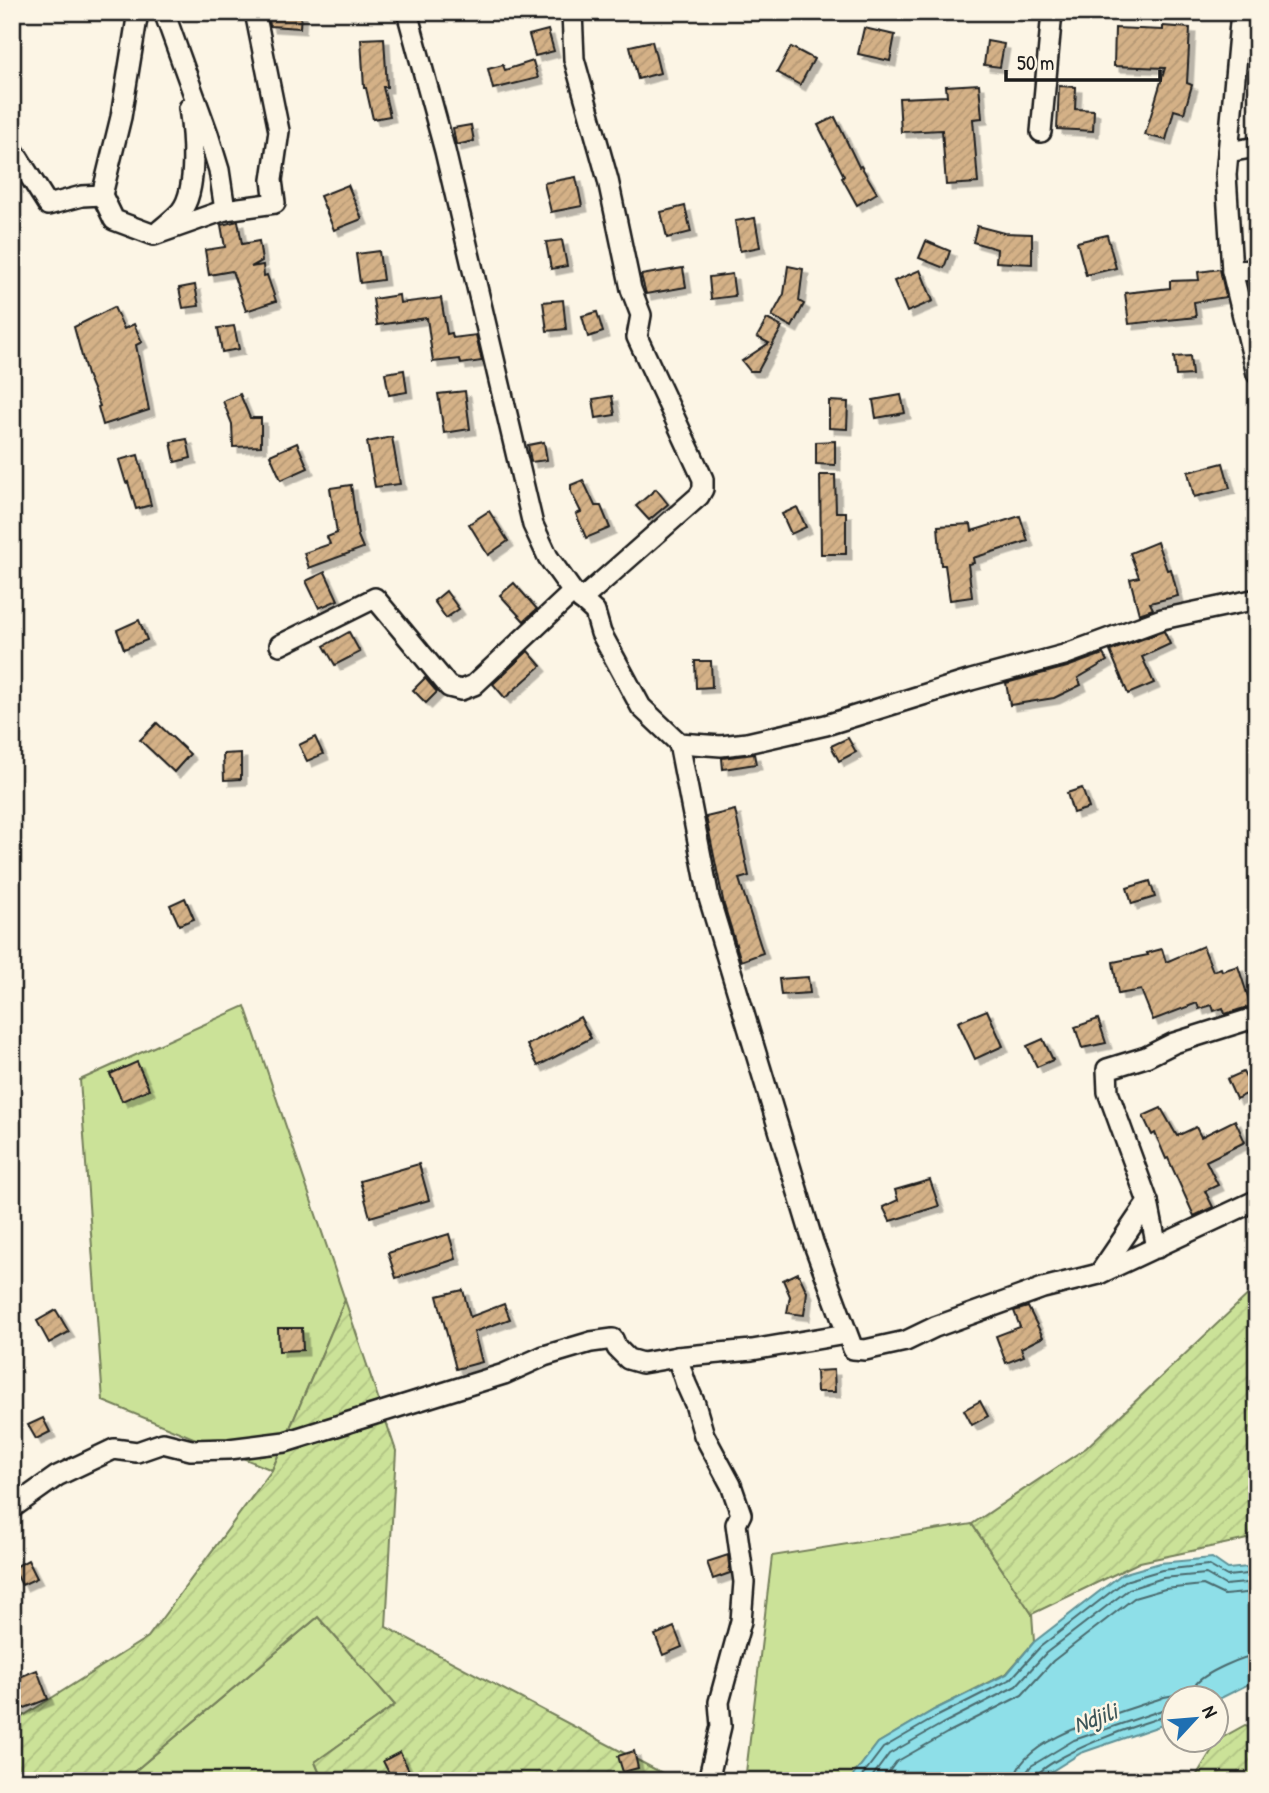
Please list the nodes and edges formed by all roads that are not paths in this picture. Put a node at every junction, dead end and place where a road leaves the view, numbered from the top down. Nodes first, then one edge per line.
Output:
1 (138, 12) edge
2 (164, 12) edge
3 (255, 12) edge
4 (407, 12) edge
5 (572, 12) edge
6 (1052, 12) edge
7 (1241, 12) edge
8 (183, 67) junction
9 (1041, 132) dead end
10 (1257, 147) edge
11 (12, 148) edge
12 (1228, 152) junction
13 (102, 195) junction
14 (225, 211) junction
15 (154, 236) junction
16 (1257, 270) edge
17 (1232, 271) junction
18 (1257, 374) edge
19 (577, 596) junction
20 (1257, 599) edge
21 (280, 645) dead end
22 (679, 743) junction
23 (1257, 1017) edge
24 (1257, 1200) edge
25 (1148, 1202) junction
26 (1157, 1248) junction
27 (1099, 1274) junction
28 (846, 1334) junction
29 (677, 1357) junction
30 (12, 1508) edge
31 (708, 1781) edge

1 - 13 street
2 - 8 street
3 - 14 street
4 - 19 street
5 - 19 street
6 - 9 street
7 - 12 street
8 - 14 street
8 - 15 street
10 - 12 street
11 - 13 street
12 - 17 street
13 - 15 street
14 - 15 street
16 - 17 street
17 - 18 street
19 - 21 street
19 - 22 street
20 - 22 street
22 - 28 street
23 - 25 street
24 - 26 street
25 - 26 street
25 - 27 street
26 - 27 street
27 - 28 street
28 - 29 street
29 - 30 street
29 - 31 street

